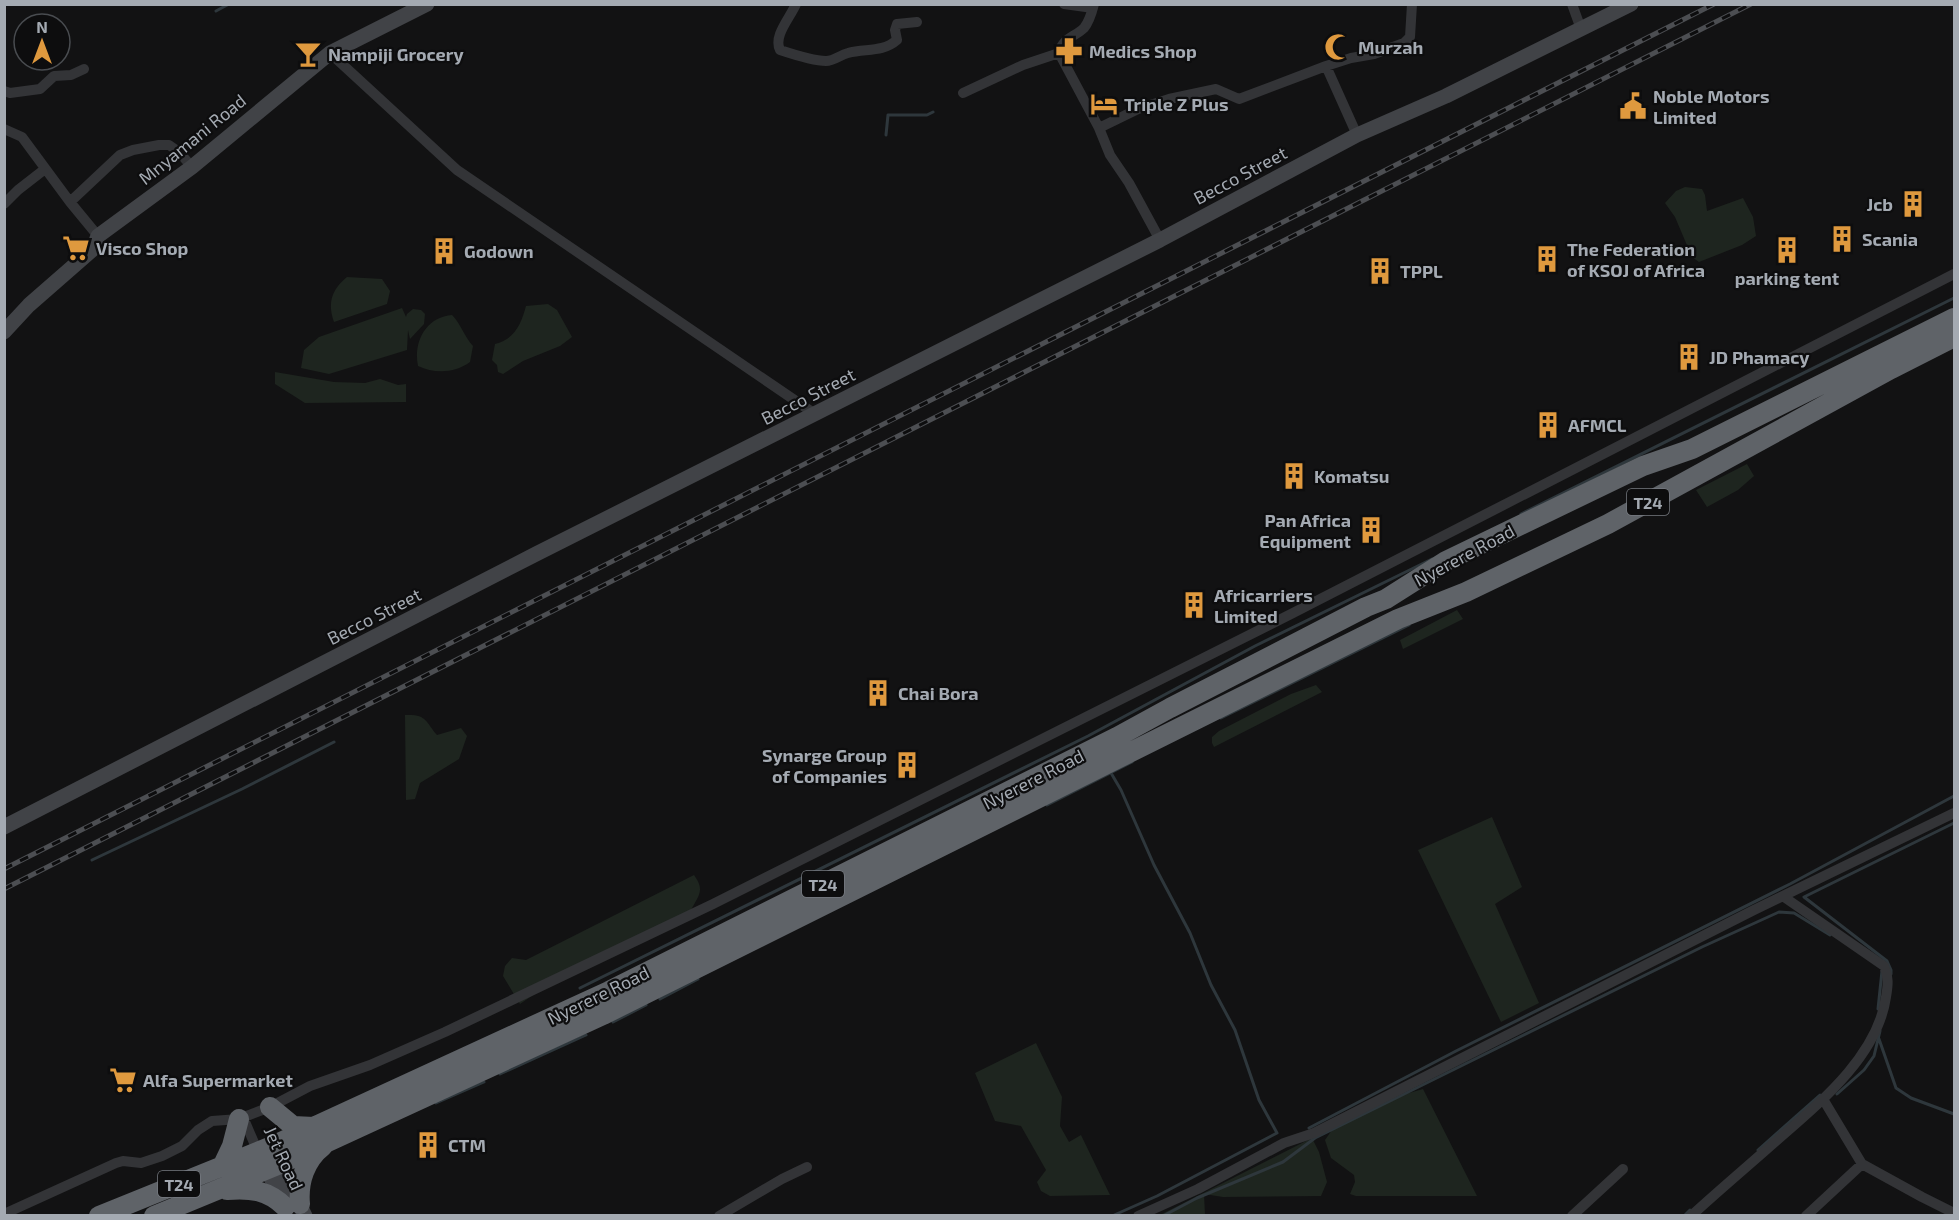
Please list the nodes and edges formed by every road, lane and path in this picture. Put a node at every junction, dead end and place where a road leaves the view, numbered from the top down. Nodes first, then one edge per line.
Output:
1 (427, 4) edge
2 (796, 4) edge
3 (1064, 4) edge
4 (1412, 4) edge
5 (1572, 4) edge
6 (1630, 4) edge
7 (1093, 6) edge
8 (917, 22) dead end
9 (1581, 29) junction
10 (330, 53) junction
11 (1059, 53) junction
12 (1326, 66) junction
13 (84, 69) dead end
14 (4, 91) edge
15 (963, 93) dead end
16 (1099, 128) junction
17 (4, 129) edge
18 (1357, 135) junction
19 (192, 166) junction
20 (45, 169) junction
21 (70, 202) junction
22 (4, 204) edge
23 (98, 236) junction
24 (1160, 240) junction
25 (1954, 274) edge
26 (1954, 318) edge
27 (4, 332) edge
28 (1954, 337) edge
29 (815, 414) junction
30 (1954, 813) edge
31 (4, 827) edge
32 (1784, 897) junction
33 (1823, 1098) junction
34 (270, 1107) junction
35 (241, 1118) junction
36 (316, 1126) junction
37 (330, 1141) junction
38 (269, 1154) junction
39 (1862, 1164) junction
40 (222, 1167) junction
41 (807, 1167) dead end
42 (1623, 1169) dead end
43 (210, 1192) junction
44 (295, 1210) edge
45 (1954, 1213) edge
46 (4, 1214) edge
47 (99, 1215) edge
48 (154, 1215) edge
49 (719, 1215) edge
50 (1138, 1215) edge
51 (1572, 1215) edge
52 (1691, 1215) edge
53 (1806, 1215) edge

1 - 10 street, Mnyamani Road
2 - 8 street
3 - 7 street
4 - 12 street
5 - 9 street
6 - 9 street, Becco Street
7 - 11 street
9 - 18 street, Becco Street
10 - 19 street, Mnyamani Road
10 - 29 street
11 - 15 street
11 - 16 street
12 - 16 street
12 - 18 street
13 - 14 street
16 - 24 street
17 - 20 street
18 - 24 street, Becco Street
19 - 21 street
19 - 23 street, Mnyamani Road
20 - 21 street
20 - 22 street
21 - 23 street
23 - 27 street, Mnyamani Road
24 - 29 street, Becco Street
25 - 34 street
26 - 36 highway, Nyerere Road / T24
28 - 37 highway, Nyerere Road / T24
29 - 31 street, Becco Street
30 - 32 street
32 - 33 street
32 - 50 street
33 - 39 street
33 - 52 street
34 - 35 street
34 - 36 highway
35 - 38 street, Jet Road
35 - 40 highway
35 - 46 street
36 - 38 highway, Nyerere Road / T24
37 - 38 highway, Nyerere Road / T24
37 - 44 highway
38 - 40 highway, Nyerere Road / T24
38 - 43 highway, Nyerere Road / T24
38 - 44 street, Jet Road
39 - 45 street
39 - 53 street
40 - 47 highway, Nyerere Road / T24
41 - 49 street
42 - 51 street
43 - 44 highway
43 - 48 highway, Nyerere Road / T24

